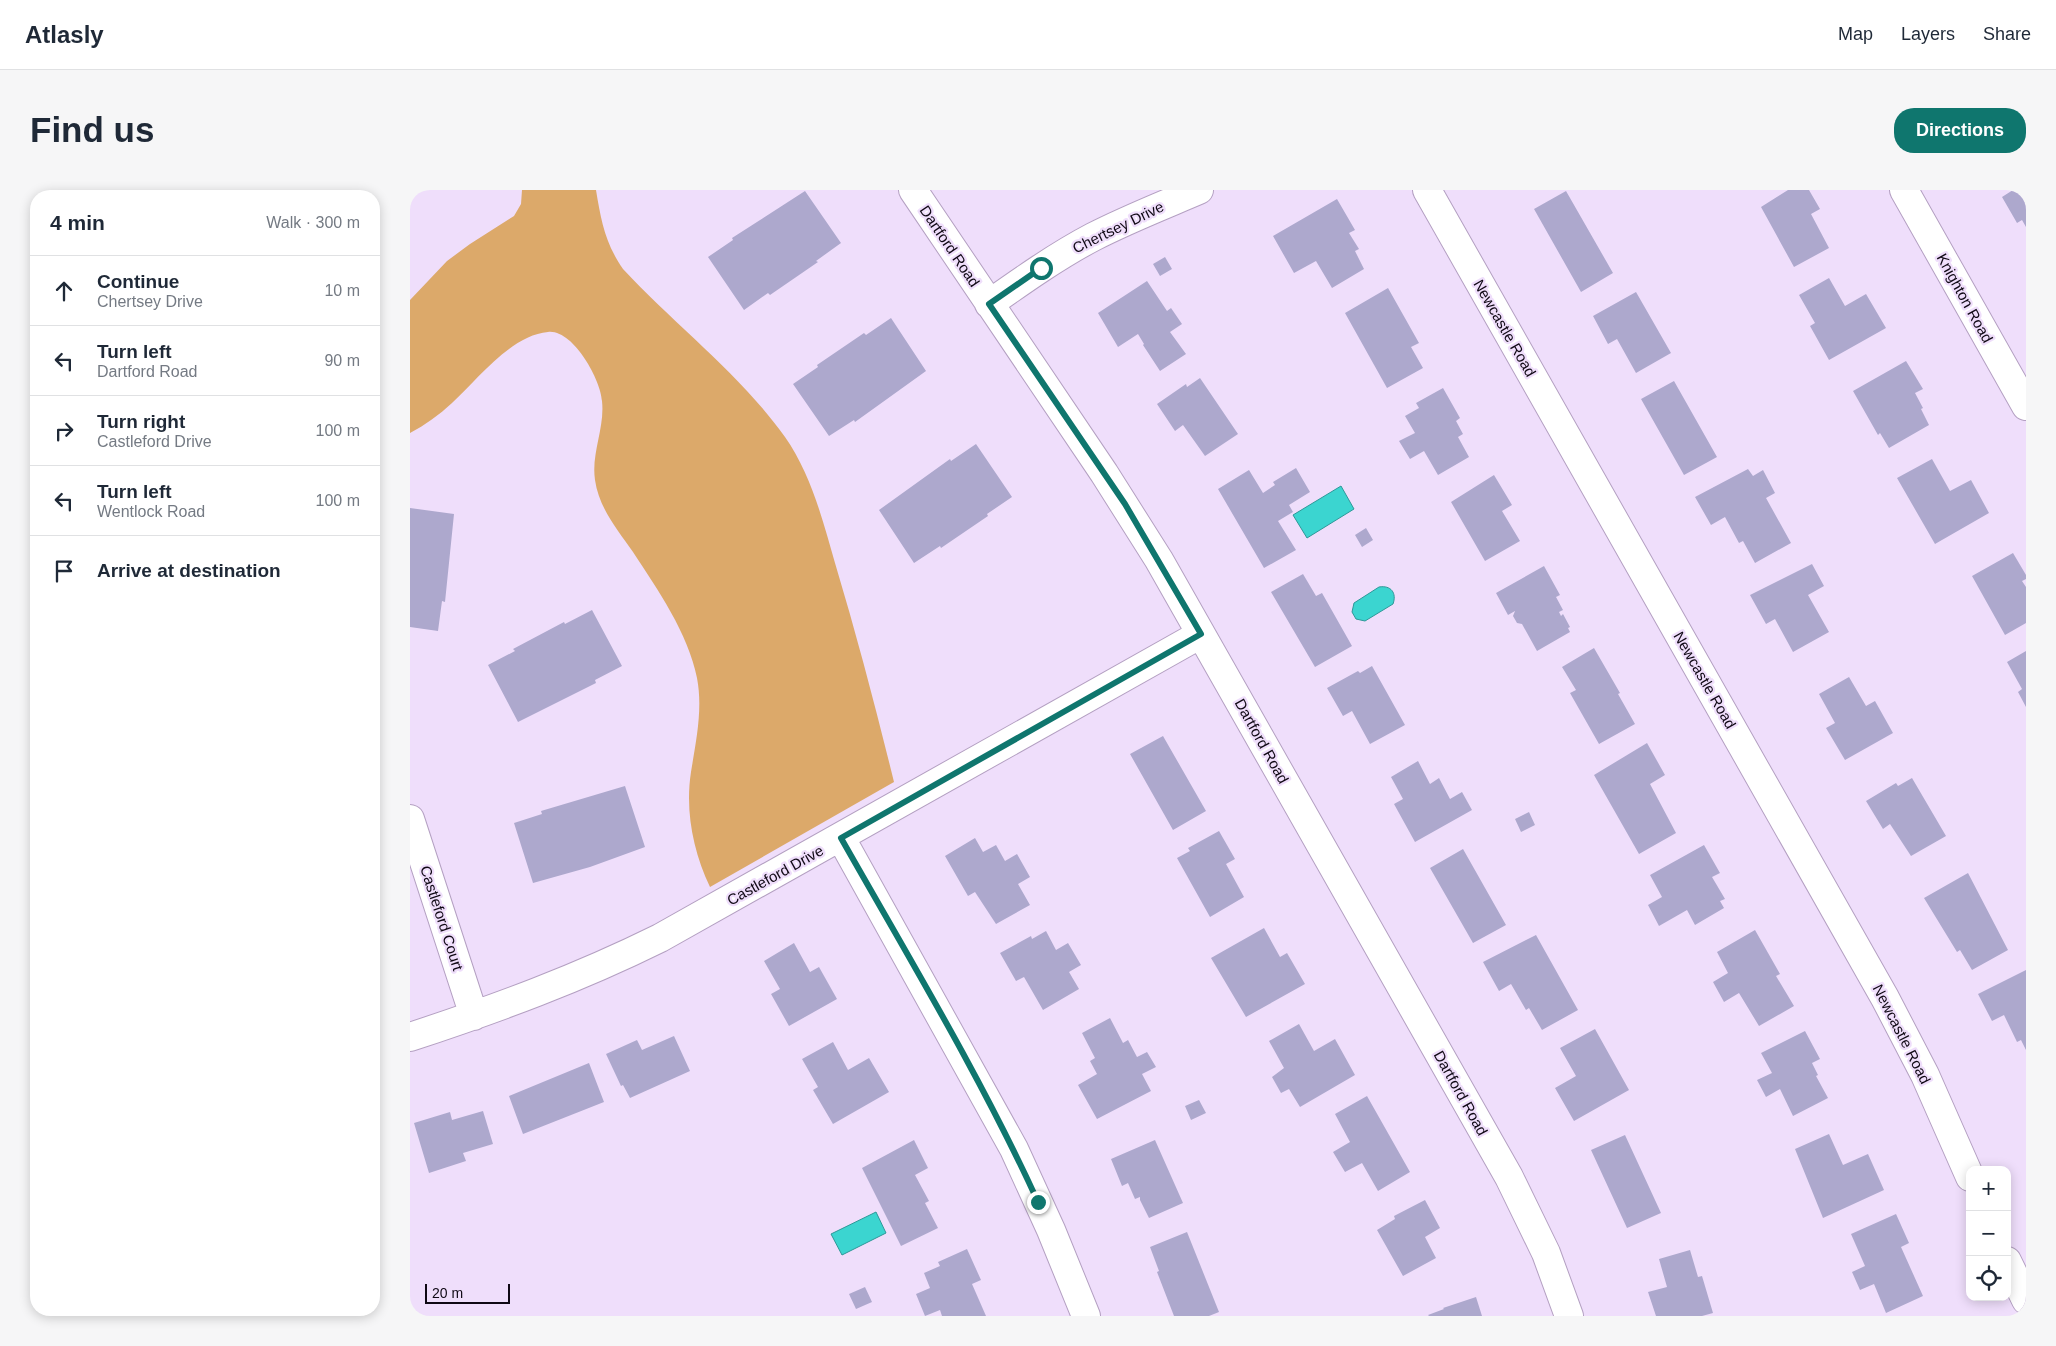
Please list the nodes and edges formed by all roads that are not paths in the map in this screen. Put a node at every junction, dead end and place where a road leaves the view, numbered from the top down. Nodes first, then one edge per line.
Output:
1 (912, 190) edge
2 (1199, 190) edge
3 (1427, 190) edge
4 (1904, 190) edge
5 (989, 304) junction
6 (2026, 406) edge
7 (1201, 634) junction
8 (410, 819) edge
9 (841, 838) junction
10 (474, 1016) junction
11 (410, 1037) edge
12 (1966, 1168) edge
13 (2011, 1269) edge
14 (2026, 1300) edge
15 (1086, 1316) edge
16 (1569, 1316) edge

1 - 5 street, Dartford Road
2 - 5 street, Chertsey Drive
3 - 12 street, Newcastle Road
4 - 6 street, Knighton Road
5 - 7 street, Dartford Road
7 - 9 street, Castleford Drive
7 - 16 street, Dartford Road
8 - 10 street, Castleford Court
9 - 10 street, Castleford Drive
9 - 15 street
10 - 11 street, Castleford Drive
13 - 14 street

